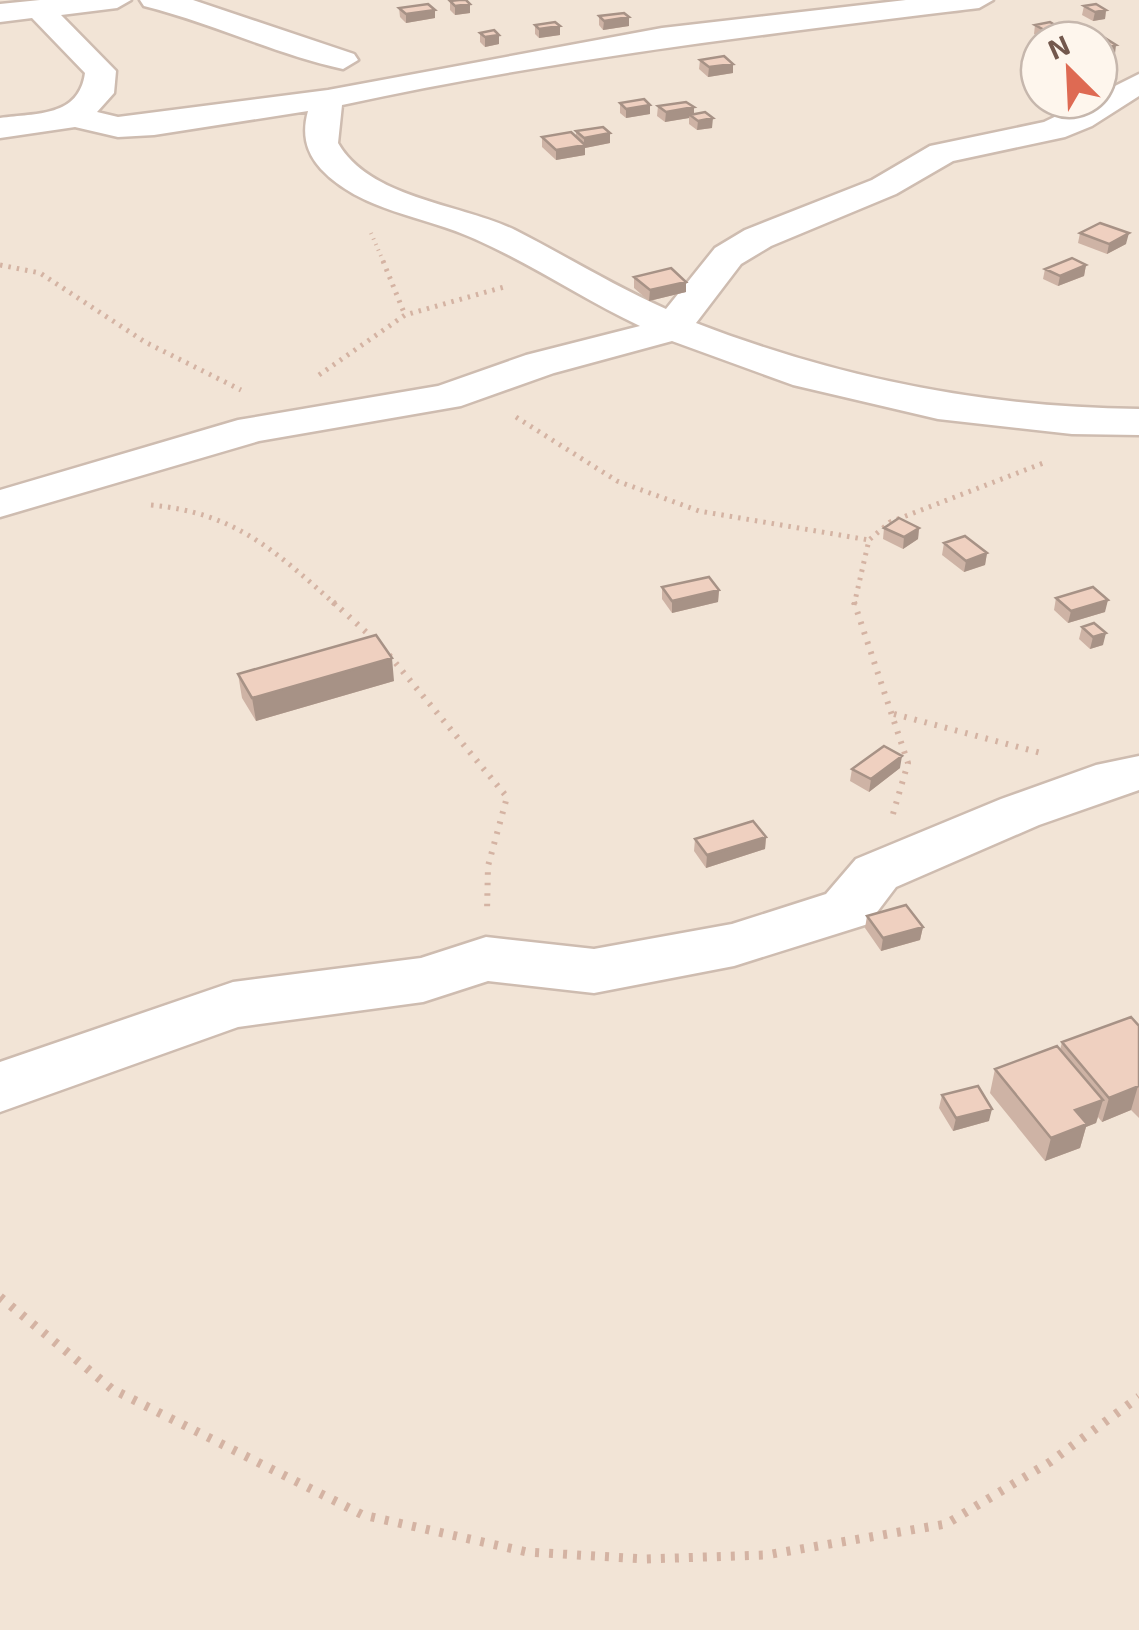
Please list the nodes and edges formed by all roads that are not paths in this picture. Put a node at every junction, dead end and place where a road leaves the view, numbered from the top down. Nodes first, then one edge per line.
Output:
1 (117, 0) edge
2 (154, 0) edge
3 (979, 0) edge
4 (278, 8) dead end
5 (39, 9) junction
6 (0, 14) edge
7 (343, 60) junction
8 (438, 75) junction
9 (1139, 84) edge
10 (328, 99) junction
11 (75, 118) junction
12 (0, 128) edge
13 (673, 326) junction
14 (1139, 422) edge
15 (0, 504) edge
16 (1127, 775) edge
17 (0, 1087) edge

1 - 5 street
2 - 7 street
3 - 8 street
4 - 7 street
5 - 6 street
5 - 11 street
7 - 8 street
8 - 10 street
9 - 13 street
10 - 11 street
10 - 13 street
11 - 12 street
13 - 14 street
13 - 15 street
16 - 17 street

